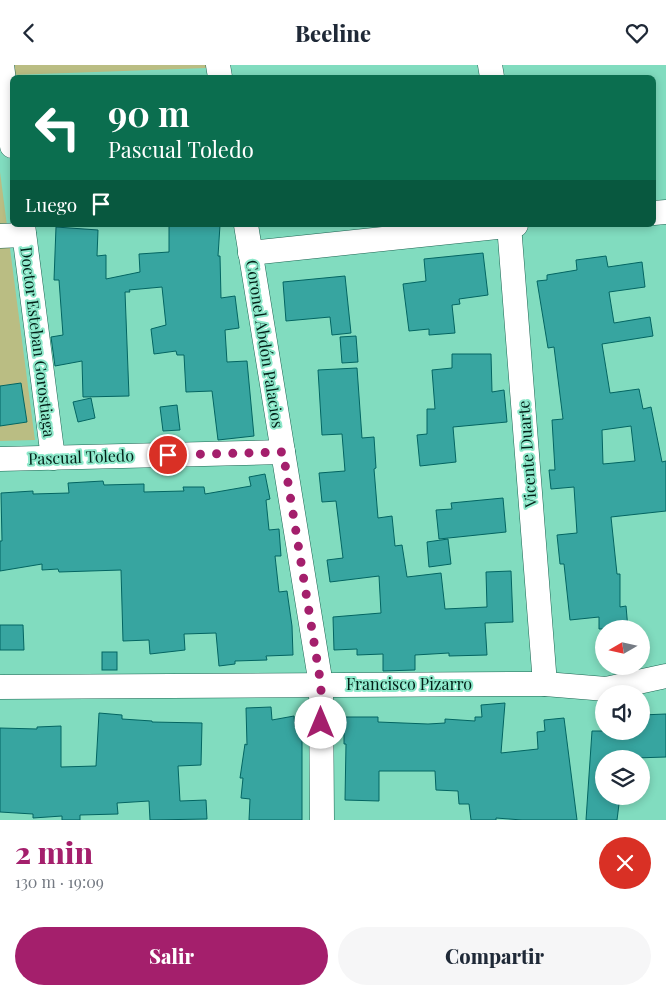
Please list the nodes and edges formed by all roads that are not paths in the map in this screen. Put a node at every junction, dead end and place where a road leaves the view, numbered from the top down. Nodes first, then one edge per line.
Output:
1 (5, 81) edge
2 (10, 127) edge
3 (246, 227) edge
4 (490, 227) edge
5 (509, 227) edge
6 (23, 230) edge
7 (0, 237) edge
8 (250, 253) junction
9 (283, 452) junction
10 (53, 458) junction
11 (0, 459) edge
12 (666, 676) edge
13 (545, 684) junction
14 (321, 685) junction
15 (0, 687) edge
16 (322, 820) edge

1 - 2 street
3 - 8 street, Coronel Abdón Palacios
4 - 8 street
5 - 13 street, Vicente Duarte
6 - 7 street
6 - 10 street, Doctor Esteban Gorostiaga
8 - 9 street, Coronel Abdón Palacios
9 - 10 street, Pascual Toledo
9 - 14 street, Coronel Abdón Palacios
10 - 11 street, Pascual Toledo
12 - 13 street, Francisco Pizarro
13 - 14 street, Francisco Pizarro
14 - 15 street, Francisco Pizarro
14 - 16 street, Coronel Abdón Palacios

